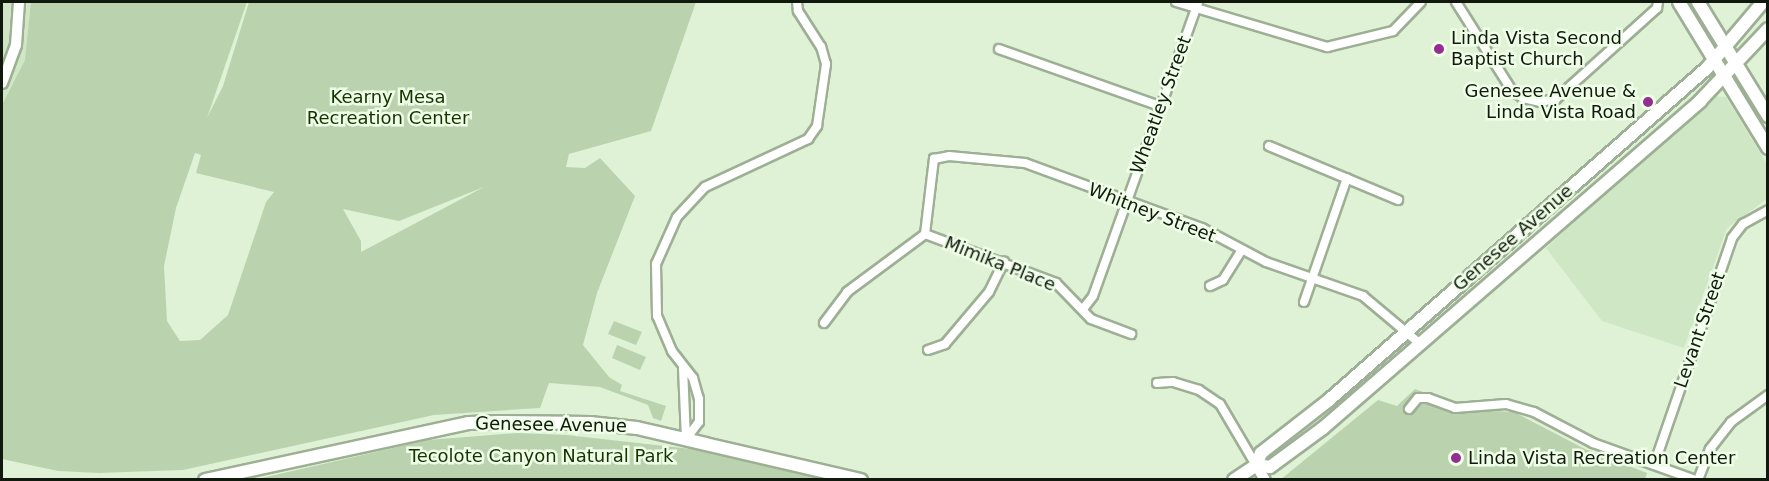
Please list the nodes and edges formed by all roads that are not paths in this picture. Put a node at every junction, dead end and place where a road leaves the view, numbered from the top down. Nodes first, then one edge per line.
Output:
1 (19, 2) edge
2 (797, 2) edge
3 (1176, 2) edge
4 (1421, 2) edge
5 (1456, 2) edge
6 (1658, 2) edge
7 (1679, 2) edge
8 (1698, 2) edge
9 (1763, 2) edge
10 (1197, 5) edge
11 (1767, 29) edge
12 (1726, 47) junction
13 (999, 49) dead end
14 (1714, 60) junction
15 (1737, 66) junction
16 (1725, 78) junction
17 (2, 83) edge
18 (1160, 106) junction
19 (1767, 116) edge
20 (1269, 146) dead end
21 (1767, 148) edge
22 (1347, 178) junction
23 (1398, 200) dead end
24 (1126, 202) junction
25 (1767, 210) edge
26 (925, 234) junction
27 (1241, 251) junction
28 (1004, 261) junction
29 (1313, 279) junction
30 (1210, 286) dead end
31 (1304, 302) dead end
32 (1083, 309) junction
33 (824, 323) dead end
34 (1407, 332) junction
35 (1131, 334) dead end
36 (1419, 343) junction
37 (928, 350) dead end
38 (682, 368) junction
39 (1157, 383) dead end
40 (1767, 395) edge
41 (1409, 409) dead end
42 (686, 439) junction
43 (1256, 465) junction
44 (1653, 465) junction
45 (205, 480) edge
46 (861, 480) edge
47 (1234, 480) edge
48 (1265, 480) edge
49 (1697, 480) edge

1 - 17 street
2 - 38 street
3 - 10 street
4 - 10 street
5 - 6 street
7 - 14 main road
8 - 12 main road
9 - 12 main road, Genesee Avenue
10 - 18 street, Wheatley Street
11 - 15 main road, Genesee Avenue
12 - 14 main road, Genesee Avenue
12 - 15 main road
13 - 18 street
14 - 16 main road
14 - 34 main road, Genesee Avenue
15 - 16 main road, Genesee Avenue
15 - 19 main road
16 - 21 main road
16 - 36 main road, Genesee Avenue
18 - 24 street, Wheatley Street
20 - 22 street
22 - 23 street
22 - 29 street
24 - 26 street, Whitney Street
24 - 27 street, Whitney Street
24 - 32 street, Wheatley Street
25 - 44 street, Levant Street
26 - 28 street, Mimika Place
26 - 33 street
27 - 29 street, Whitney Street
27 - 30 street
28 - 32 street, Mimika Place
28 - 37 street
29 - 31 street
29 - 34 street, Whitney Street
32 - 35 street, Mimika Place
34 - 36 street, Whitney Street
34 - 43 main road, Genesee Avenue
36 - 43 main road, Genesee Avenue
38 - 42 street
38 - 42 street
39 - 43 street
40 - 49 street
41 - 44 street
42 - 45 main road, Genesee Avenue
42 - 46 main road, Genesee Avenue
43 - 47 main road, Genesee Avenue
43 - 48 street
44 - 49 street

